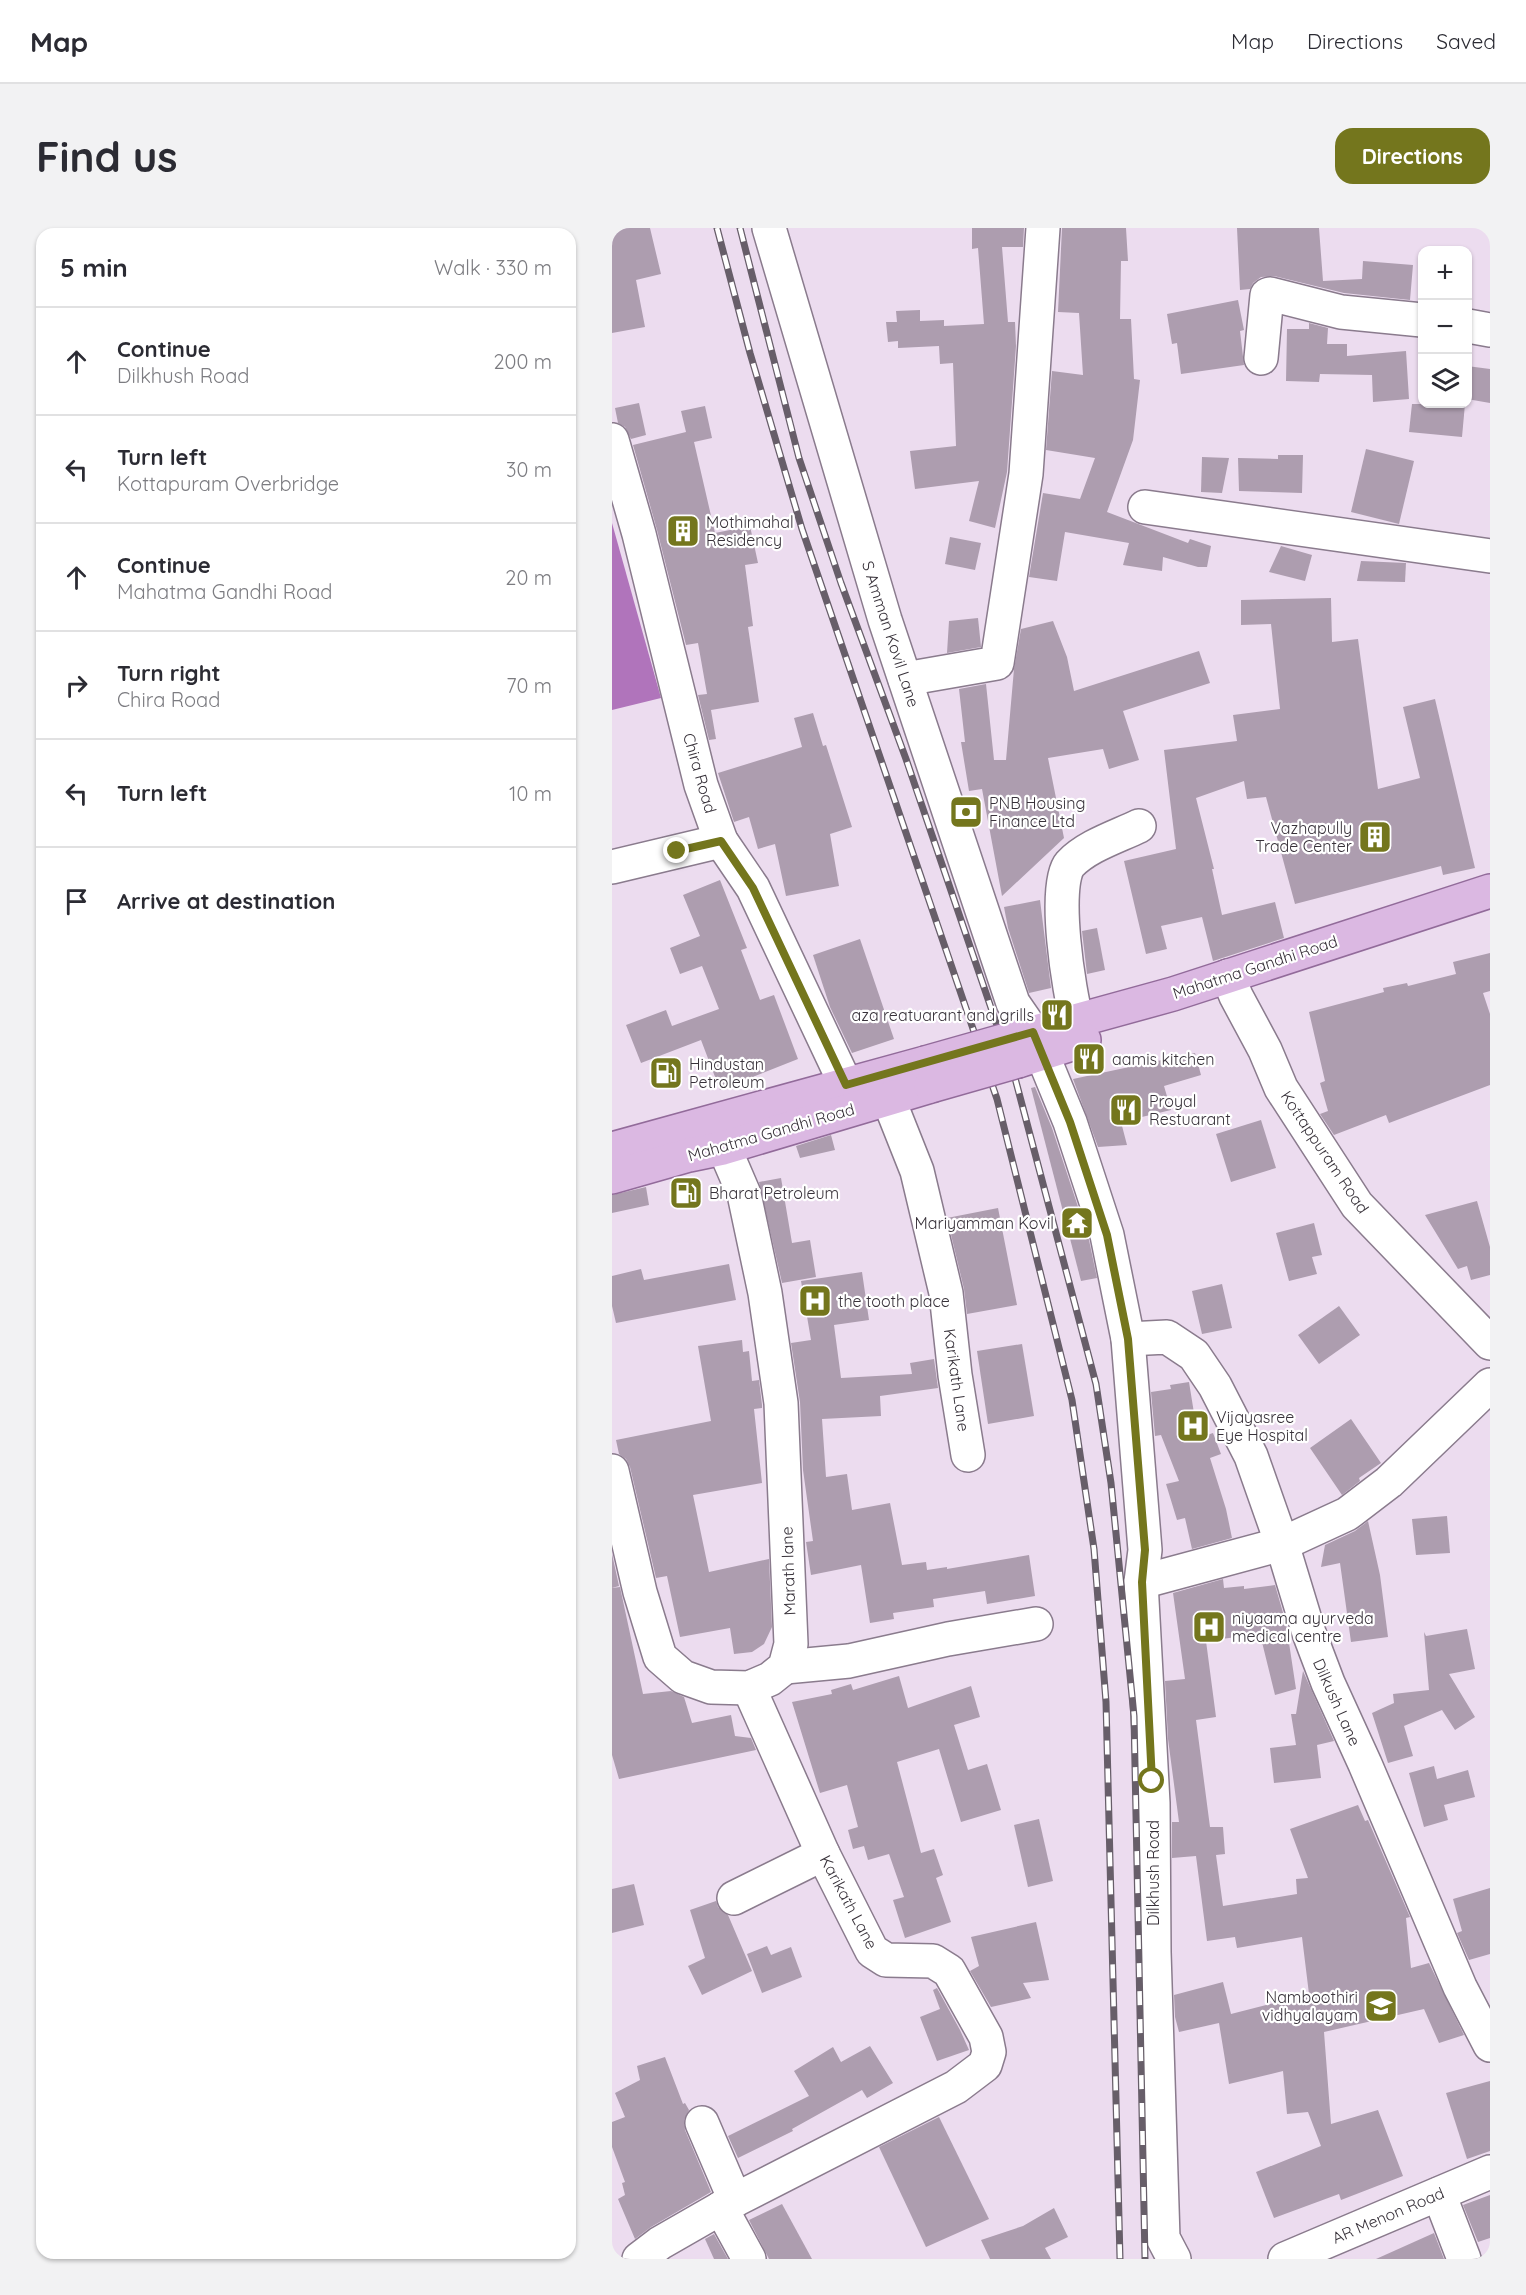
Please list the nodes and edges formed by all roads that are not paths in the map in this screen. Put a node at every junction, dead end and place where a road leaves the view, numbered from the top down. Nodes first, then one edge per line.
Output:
1 (769, 228) edge
2 (1043, 228) edge
3 (1418, 320) edge
4 (1472, 327) edge
5 (1490, 330) edge
6 (1261, 358) dead end
7 (612, 440) edge
8 (1145, 507) dead end
9 (1490, 556) edge
10 (905, 679) junction
11 (1139, 826) dead end
12 (721, 841) junction
13 (612, 867) edge
14 (1490, 891) edge
15 (1490, 915) edge
16 (1232, 986) junction
17 (1077, 1020) junction
18 (1028, 1046) junction
19 (928, 1074) junction
20 (846, 1085) junction
21 (888, 1098) junction
22 (718, 1135) junction
23 (612, 1149) edge
24 (612, 1177) edge
25 (1128, 1339) junction
26 (1490, 1342) edge
27 (1490, 1385) edge
28 (968, 1455) dead end
29 (612, 1471) edge
30 (1282, 1544) junction
31 (1142, 1582) junction
32 (1036, 1624) dead end
33 (785, 1667) junction
34 (749, 1688) junction
35 (823, 1854) junction
36 (734, 1898) dead end
37 (1490, 2045) edge
38 (702, 2123) dead end
39 (1490, 2172) edge
40 (1439, 2194) junction
41 (728, 2204) junction
42 (639, 2259) edge
43 (749, 2259) edge
44 (1174, 2259) edge
45 (1285, 2259) edge
46 (1464, 2259) edge

1 - 10 street, S Amman Kovil Lane
2 - 10 street
3 - 6 street
4 - 5 street
7 - 12 street, Chira Road
8 - 9 street
10 - 18 street, S Amman Kovil Lane
11 - 17 street
12 - 13 street
12 - 20 street, Chira Road
14 - 16 main road, Mahatma Gandhi Road
15 - 16 main road, Mahatma Gandhi Road
16 - 17 main road, Mahatma Gandhi Road
16 - 18 main road, Mahatma Gandhi Road
16 - 26 street, Kottappuram Road
17 - 18 main road, Mahatma Gandhi Road
18 - 19 main road, bridge
18 - 25 street, Dilkhush Road
19 - 20 main road, Mahatma Gandhi Road
19 - 21 main road, Mahatma Gandhi Road
20 - 22 main road, Mahatma Gandhi Road
21 - 22 main road, Mahatma Gandhi Road
21 - 28 street, Karikath Lane
22 - 23 main road, Mahatma Gandhi Road
22 - 24 main road, Mahatma Gandhi Road
22 - 33 street, Marath lane
25 - 30 street, Dilkush Lane
25 - 31 street, Dilkhush Road
27 - 30 street
29 - 34 street
30 - 31 street
30 - 37 street, Dilkush Lane
31 - 44 street, Dilkhush Road
32 - 33 street
33 - 34 street
34 - 35 street, Karikath Lane
35 - 36 street
35 - 41 street, Karikath Lane
38 - 41 street
39 - 40 street, AR Menon Road
40 - 45 street, AR Menon Road
40 - 46 street
41 - 42 street, Karikath Lane
41 - 43 street

